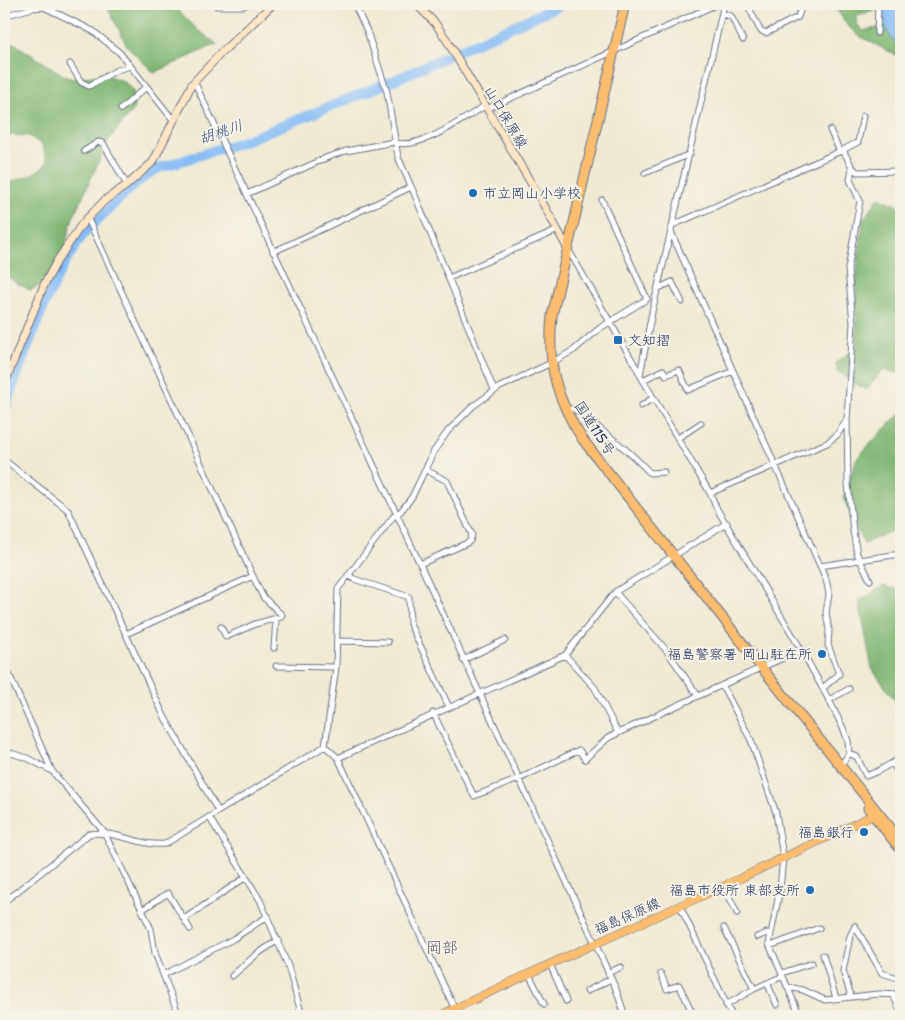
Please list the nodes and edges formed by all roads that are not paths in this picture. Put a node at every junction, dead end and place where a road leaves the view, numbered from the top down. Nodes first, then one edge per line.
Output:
1 (247, 4) edge
2 (272, 4) edge
3 (354, 4) edge
4 (416, 4) edge
5 (625, 4) edge
6 (717, 4) edge
7 (724, 4) edge
8 (752, 4) edge
9 (796, 4) edge
10 (878, 4) edge
11 (217, 6) dead end
12 (4, 14) edge
13 (722, 14) junction
14 (878, 33) dead end
15 (743, 40) dead end
16 (614, 52) junction
17 (70, 64) dead end
18 (130, 66) junction
19 (194, 81) junction
20 (146, 87) junction
21 (486, 108) junction
22 (121, 109) dead end
23 (863, 116) dead end
24 (174, 121) junction
25 (830, 130) dead end
26 (394, 142) junction
27 (84, 151) dead end
28 (842, 151) junction
29 (690, 154) junction
30 (852, 167) junction
31 (901, 171) edge
32 (644, 173) dead end
33 (127, 185) junction
34 (411, 187) junction
35 (247, 194) junction
36 (602, 200) dead end
37 (87, 217) junction
38 (673, 225) junction
39 (558, 230) junction
40 (670, 232) junction
41 (568, 249) junction
42 (273, 252) junction
43 (449, 278) junction
44 (658, 291) junction
45 (647, 299) junction
46 (682, 302) dead end
47 (609, 323) junction
48 (551, 363) junction
49 (733, 371) junction
50 (642, 378) junction
51 (4, 385) edge
52 (494, 390) junction
53 (653, 398) junction
54 (641, 406) dead end
55 (565, 410) junction
56 (847, 420) junction
57 (701, 423) dead end
58 (678, 438) junction
59 (4, 460) edge
60 (776, 466) junction
61 (426, 470) junction
62 (664, 472) dead end
63 (710, 493) junction
64 (396, 514) junction
65 (727, 523) junction
66 (673, 555) junction
67 (859, 559) junction
68 (900, 559) dead end
69 (420, 564) junction
70 (820, 566) junction
71 (348, 574) junction
72 (253, 576) junction
73 (870, 580) dead end
74 (614, 592) junction
75 (276, 618) junction
76 (221, 627) dead end
77 (126, 634) junction
78 (505, 640) dead end
79 (338, 641) junction
80 (388, 642) dead end
81 (274, 648) dead end
82 (801, 650) junction
83 (565, 654) junction
84 (464, 660) junction
85 (4, 663) edge
86 (276, 666) dead end
87 (336, 667) junction
88 (762, 668) junction
89 (722, 685) junction
90 (822, 688) junction
91 (849, 689) dead end
92 (479, 694) junction
93 (698, 696) junction
94 (829, 700) junction
95 (449, 706) junction
96 (433, 713) junction
97 (618, 733) junction
98 (325, 746) junction
99 (4, 751) edge
100 (849, 752) junction
101 (338, 758) junction
102 (901, 758) edge
103 (894, 763) junction
104 (840, 766) junction
105 (52, 771) junction
106 (518, 779) junction
107 (901, 779) edge
108 (218, 811) junction
109 (876, 814) junction
110 (209, 817) junction
111 (104, 832) junction
112 (901, 841) edge
113 (901, 850) edge
114 (783, 857) junction
115 (246, 877) junction
116 (724, 886) junction
117 (4, 902) edge
118 (680, 906) junction
119 (142, 910) junction
120 (737, 914) dead end
121 (268, 916) junction
122 (184, 918) junction
123 (724, 928) dead end
124 (819, 928) dead end
125 (190, 929) dead end
126 (771, 934) junction
127 (757, 937) dead end
128 (278, 940) junction
129 (595, 944) junction
130 (770, 946) junction
131 (823, 956) dead end
132 (812, 963) dead end
133 (550, 964) junction
134 (621, 967) dead end
135 (608, 973) junction
136 (529, 974) junction
137 (661, 974) dead end
138 (163, 975) junction
139 (782, 975) junction
140 (232, 976) dead end
141 (901, 978) edge
142 (611, 979) junction
143 (767, 983) junction
144 (787, 987) junction
145 (754, 989) junction
146 (587, 991) dead end
147 (893, 994) junction
148 (901, 995) edge
149 (851, 996) junction
150 (836, 998) junction
151 (566, 1001) dead end
152 (544, 1004) dead end
153 (726, 1005) junction
154 (776, 1005) dead end
155 (456, 1012) edge
156 (901, 1012) edge
157 (179, 1016) edge
158 (302, 1016) edge
159 (440, 1016) edge
160 (625, 1016) edge
161 (695, 1016) edge
162 (732, 1016) edge
163 (800, 1016) edge

1 - 11 street
2 - 19 street
3 - 26 street
4 - 21 street, 山口保原線
5 - 16 highway, 国道115号
6 - 16 street
7 - 13 street
8 - 9 street
10 - 14 street
12 - 18 street
13 - 15 street
13 - 29 street
16 - 21 street
16 - 41 highway, 国道115号
17 - 18 street
18 - 20 street
19 - 24 street
19 - 35 street
20 - 22 street
20 - 24 street
21 - 26 street
21 - 39 street, 山口保原線
23 - 28 street
24 - 33 street
25 - 28 street
26 - 34 street
26 - 35 street
27 - 33 street
28 - 30 street
28 - 38 street
29 - 32 street
29 - 38 street
30 - 31 street
30 - 56 street
33 - 37 street
34 - 42 street
34 - 43 street
35 - 42 street
36 - 45 street
37 - 51 street
37 - 72 street
38 - 40 street
39 - 41 street, 山口保原線
39 - 43 street
40 - 44 street
40 - 49 street
41 - 47 street
41 - 48 highway, 国道115号
42 - 64 street
43 - 52 street
44 - 45 street
44 - 46 street
44 - 50 street
45 - 47 street
47 - 48 street
47 - 50 street
48 - 52 street
48 - 55 highway, 国道115号
49 - 50 street
49 - 60 street
50 - 53 street
52 - 61 street
53 - 54 street
53 - 58 street
55 - 62 street
55 - 66 highway, 国道115号
56 - 60 street
56 - 67 street
57 - 58 street
58 - 63 street
59 - 77 street
60 - 63 street
60 - 70 street
61 - 64 street
61 - 69 street
63 - 65 street
64 - 69 street
64 - 71 street
65 - 66 street
65 - 82 street
66 - 74 street
66 - 88 highway, 国道115号
67 - 68 street
67 - 70 street
67 - 73 street
69 - 84 street
70 - 90 street
71 - 79 street
71 - 95 street
72 - 75 street
72 - 77 street
74 - 83 street
74 - 93 street
75 - 76 street
75 - 81 street
77 - 108 street
78 - 84 street
79 - 80 street
79 - 87 street
82 - 88 street
82 - 90 street
83 - 92 street
83 - 97 street
84 - 92 street
85 - 105 street
86 - 87 street
87 - 98 street
88 - 89 street
88 - 104 highway, 国道115号
89 - 93 street
89 - 114 street
90 - 94 street
91 - 94 street
92 - 95 street
92 - 106 street
93 - 97 street
94 - 100 street
95 - 96 street
96 - 101 street
96 - 106 street
97 - 106 street
98 - 101 street
98 - 108 street
99 - 105 street
100 - 103 street
100 - 104 street
101 - 155 street
102 - 103 street
103 - 107 street
104 - 109 highway, 国道115号
105 - 111 street
106 - 129 street
108 - 110 street
109 - 112 highway, 国道115号
109 - 113 highway, 国道115号
109 - 114 main road, 福島保原線
110 - 111 street
110 - 115 street
111 - 117 street
111 - 119 street
114 - 116 main road, 福島保原線
114 - 126 street
115 - 121 street
115 - 122 street
116 - 118 main road, 福島保原線
116 - 120 street
118 - 129 main road, 福島保原線
118 - 153 street
119 - 122 street
119 - 138 street
121 - 128 street
121 - 138 street
122 - 125 street
123 - 145 street
124 - 130 street
126 - 127 street
126 - 130 street
128 - 140 street
128 - 158 street
129 - 133 main road, 福島保原線
129 - 135 street
130 - 139 street
131 - 150 street
132 - 139 street
133 - 136 main road, 福島保原線
133 - 151 street
134 - 135 street
135 - 142 street
136 - 152 street
136 - 155 main road, 福島保原線
137 - 161 street
138 - 157 street
139 - 143 street
139 - 144 street
141 - 149 street
142 - 146 street
142 - 160 street
143 - 145 street
143 - 154 street
144 - 150 street
144 - 163 street
145 - 153 street
147 - 148 street
147 - 149 street
147 - 156 street
149 - 150 street
153 - 162 street
155 - 159 main road, 福島保原線

